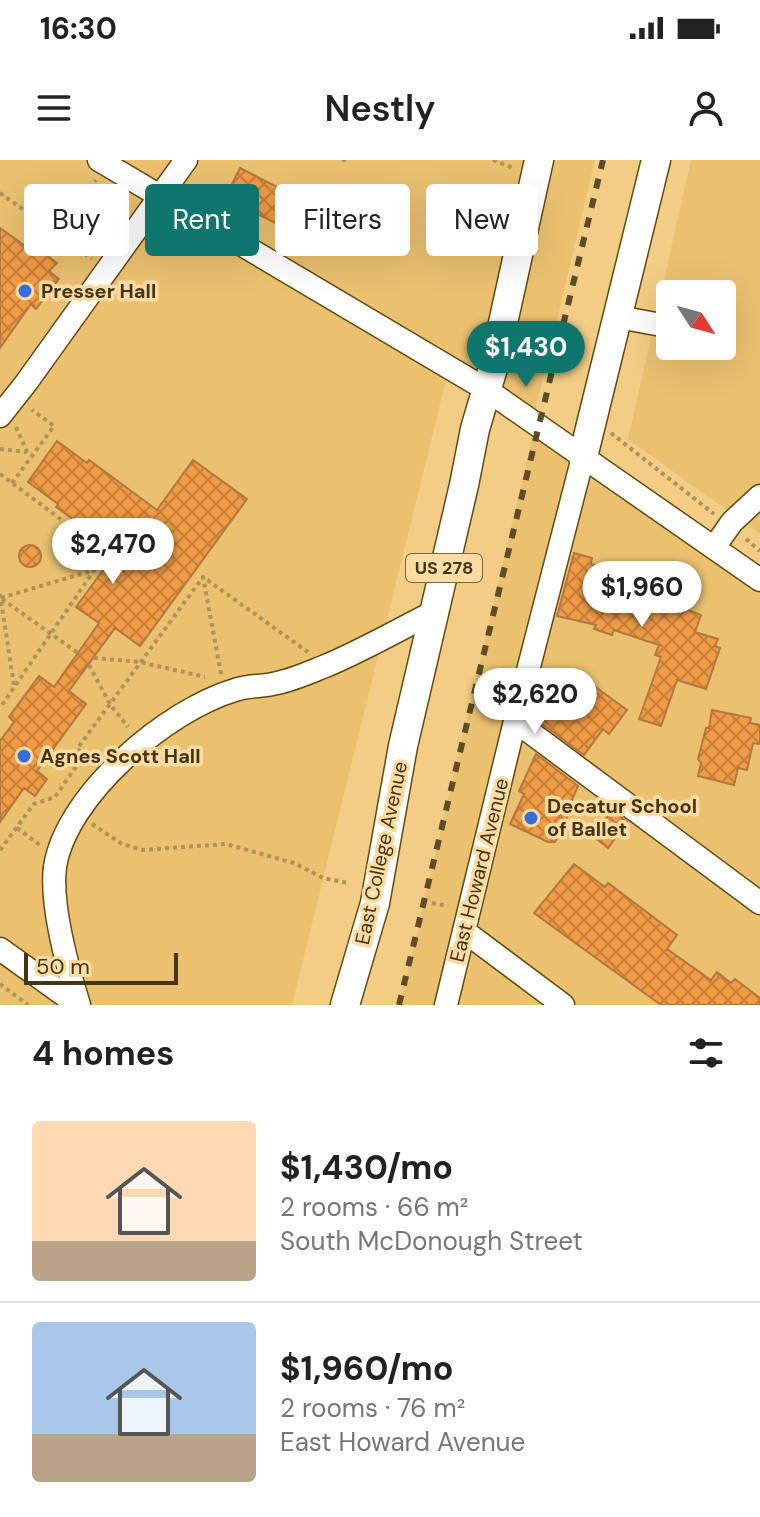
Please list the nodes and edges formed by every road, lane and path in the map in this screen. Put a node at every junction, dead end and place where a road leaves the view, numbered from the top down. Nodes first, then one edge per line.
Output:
1 (186, 160) edge
2 (539, 160) edge
3 (656, 160) edge
4 (103, 162) edge
5 (89, 184) edge
6 (169, 184) edge
7 (145, 188) edge
8 (0, 193) edge
9 (24, 210) edge
10 (145, 218) edge
11 (259, 255) edge
12 (87, 256) edge
13 (108, 271) junction
14 (618, 317) junction
15 (656, 324) edge
16 (487, 390) junction
17 (3, 411) edge
18 (54, 426) dead end
19 (615, 434) dead end
20 (0, 449) edge
21 (30, 454) junction
22 (583, 457) junction
23 (0, 474) edge
24 (12, 483) junction
25 (760, 496) edge
26 (722, 521) dead end
27 (738, 533) dead end
28 (715, 546) junction
29 (760, 551) edge
30 (94, 570) junction
31 (203, 577) junction
32 (760, 580) edge
33 (0, 597) edge
34 (432, 613) junction
35 (49, 633) junction
36 (78, 653) dead end
37 (94, 658) dead end
38 (318, 659) dead end
39 (140, 662) junction
40 (89, 665) dead end
41 (209, 678) dead end
42 (223, 681) dead end
43 (15, 688) junction
44 (110, 704) junction
45 (0, 708) edge
46 (515, 721) junction
47 (134, 736) dead end
48 (403, 746) junction
49 (84, 755) junction
50 (101, 768) dead end
51 (55, 797) junction
52 (77, 814) junction
53 (17, 828) junction
54 (0, 850) edge
55 (50, 852) dead end
56 (348, 883) dead end
57 (432, 903) dead end
58 (760, 903) edge
59 (454, 908) dead end
60 (464, 931) junction
61 (0, 949) edge
62 (0, 984) edge
63 (28, 1005) edge
64 (78, 1005) edge
65 (336, 1005) edge
66 (345, 1005) edge
67 (446, 1005) edge
68 (563, 1005) edge

1 - 6 street
2 - 16 main road, US 278
3 - 14 main road
4 - 5 path
4 - 7 street
8 - 9 path
10 - 13 street
11 - 16 street
12 - 13 path
13 - 17 street
14 - 15 street
14 - 22 main road
16 - 22 street
16 - 34 main road, East College Avenue / US 278
17 - 21 path
18 - 21 path
19 - 26 path
20 - 21 path
21 - 24 path
22 - 28 street
22 - 46 street, East Howard Avenue
23 - 24 path
24 - 30 path
25 - 28 street
27 - 29 path
28 - 32 street
30 - 33 path
30 - 35 path
31 - 38 path
31 - 39 path
31 - 42 path
33 - 35 path
33 - 43 path
34 - 48 main road, East College Avenue / US 278
34 - 52 street
35 - 36 path
35 - 43 path
37 - 39 path
39 - 41 path
39 - 44 path
40 - 44 path
43 - 45 path
44 - 47 path
44 - 49 path
46 - 58 street
46 - 60 street, East Howard Avenue
48 - 65 main road, East College Avenue / US 278
48 - 66 main road, East College Avenue / US 278
49 - 50 path
49 - 51 path
51 - 52 path
51 - 53 path
52 - 56 path
52 - 64 street
53 - 54 path
53 - 55 path
57 - 59 path
60 - 67 street, East Howard Avenue
60 - 68 street
61 - 64 street
62 - 63 path

